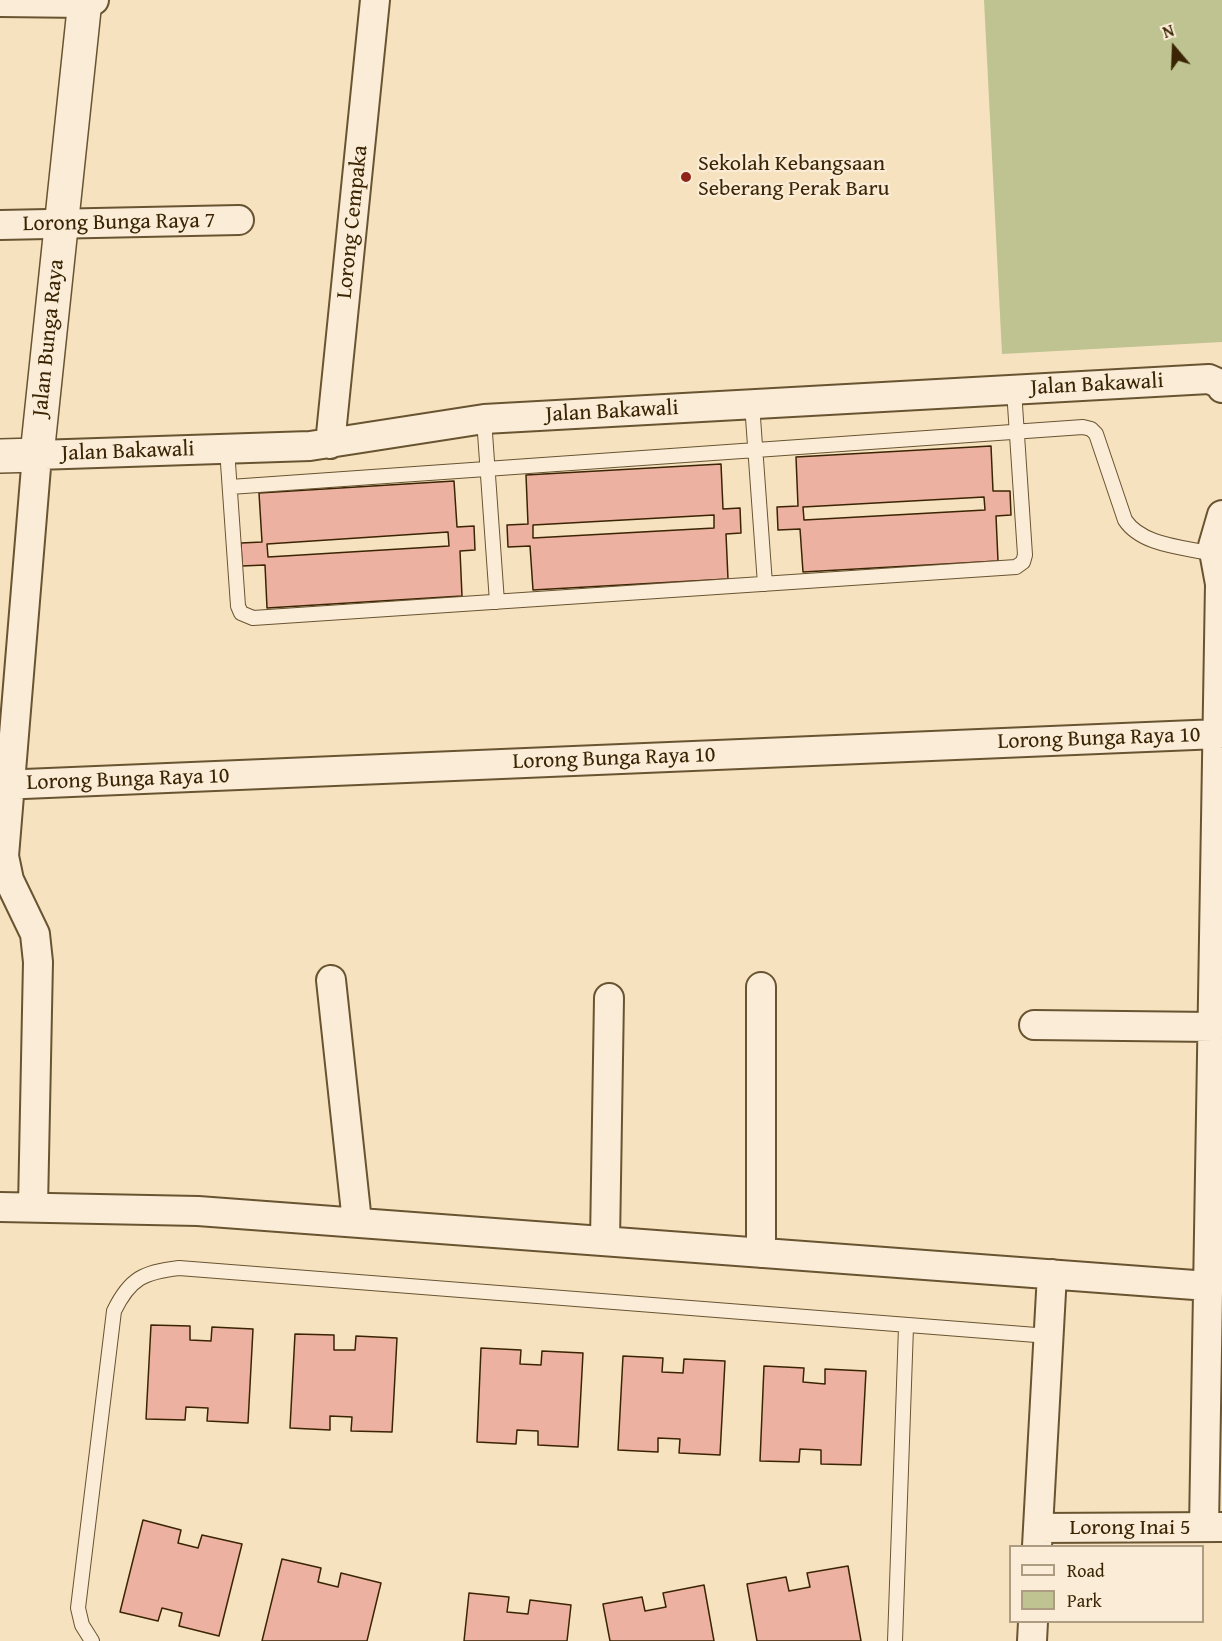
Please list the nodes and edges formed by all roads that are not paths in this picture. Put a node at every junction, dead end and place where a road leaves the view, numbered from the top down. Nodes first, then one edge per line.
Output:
1 (375, 0) edge
2 (88, 1) edge
3 (0, 2) edge
4 (239, 220) dead end
5 (0, 225) edge
6 (61, 226) junction
7 (1222, 388) edge
8 (1014, 390) junction
9 (752, 404) junction
10 (484, 419) junction
11 (1017, 432) junction
12 (330, 444) junction
13 (227, 449) junction
14 (755, 450) junction
15 (36, 455) junction
16 (0, 456) edge
17 (488, 469) junction
18 (230, 487) junction
19 (1222, 515) edge
20 (1213, 554) junction
21 (765, 584) junction
22 (1221, 584) edge
23 (497, 602) junction
24 (1218, 735) junction
25 (5, 785) edge
26 (1219, 888) edge
27 (331, 980) dead end
28 (761, 987) dead end
29 (609, 998) dead end
30 (1034, 1025) dead end
31 (1213, 1027) junction
32 (0, 1207) edge
33 (33, 1207) junction
34 (357, 1222) junction
35 (605, 1241) junction
36 (761, 1253) junction
37 (1052, 1274) junction
38 (1208, 1286) junction
39 (906, 1327) junction
40 (1049, 1336) junction
41 (1214, 1387) edge
42 (1213, 1527) edge
43 (1038, 1537) edge
44 (1033, 1623) edge
45 (92, 1641) edge
46 (895, 1641) edge
47 (1032, 1641) edge

1 - 12 street, Lorong Cempaka
2 - 3 street
2 - 6 street, Jalan Bunga Raya
4 - 6 street, Lorong Bunga Raya 7
5 - 6 street, Lorong Bunga Raya 7
6 - 15 street, Jalan Bunga Raya
7 - 8 street, Jalan Bakawali
8 - 9 street, Jalan Bakawali
8 - 11 lane
9 - 10 street, Jalan Bakawali
9 - 14 lane
10 - 12 street, Jalan Bakawali
10 - 17 lane
11 - 14 lane
11 - 20 lane
11 - 21 lane
12 - 13 street, Jalan Bakawali
13 - 15 street, Jalan Bakawali
13 - 18 lane
14 - 17 lane
14 - 21 lane
15 - 16 street, Jalan Bakawali
15 - 25 street, Jalan Bunga Raya
17 - 18 lane
17 - 23 lane
18 - 23 lane
19 - 20 street
20 - 22 street
21 - 23 lane
22 - 24 street
24 - 25 street, Lorong Bunga Raya 10
24 - 26 street
25 - 33 street, Jalan Bunga Raya
26 - 31 street
27 - 34 street
28 - 36 street
29 - 35 street
30 - 31 street
31 - 38 street
32 - 33 street
33 - 34 street
34 - 35 street
35 - 36 street
36 - 37 street
37 - 38 street
37 - 40 street
38 - 41 street
39 - 40 lane
39 - 45 lane
39 - 46 lane
40 - 43 street
41 - 42 street
42 - 43 street, Lorong Inai 5
44 - 47 street

